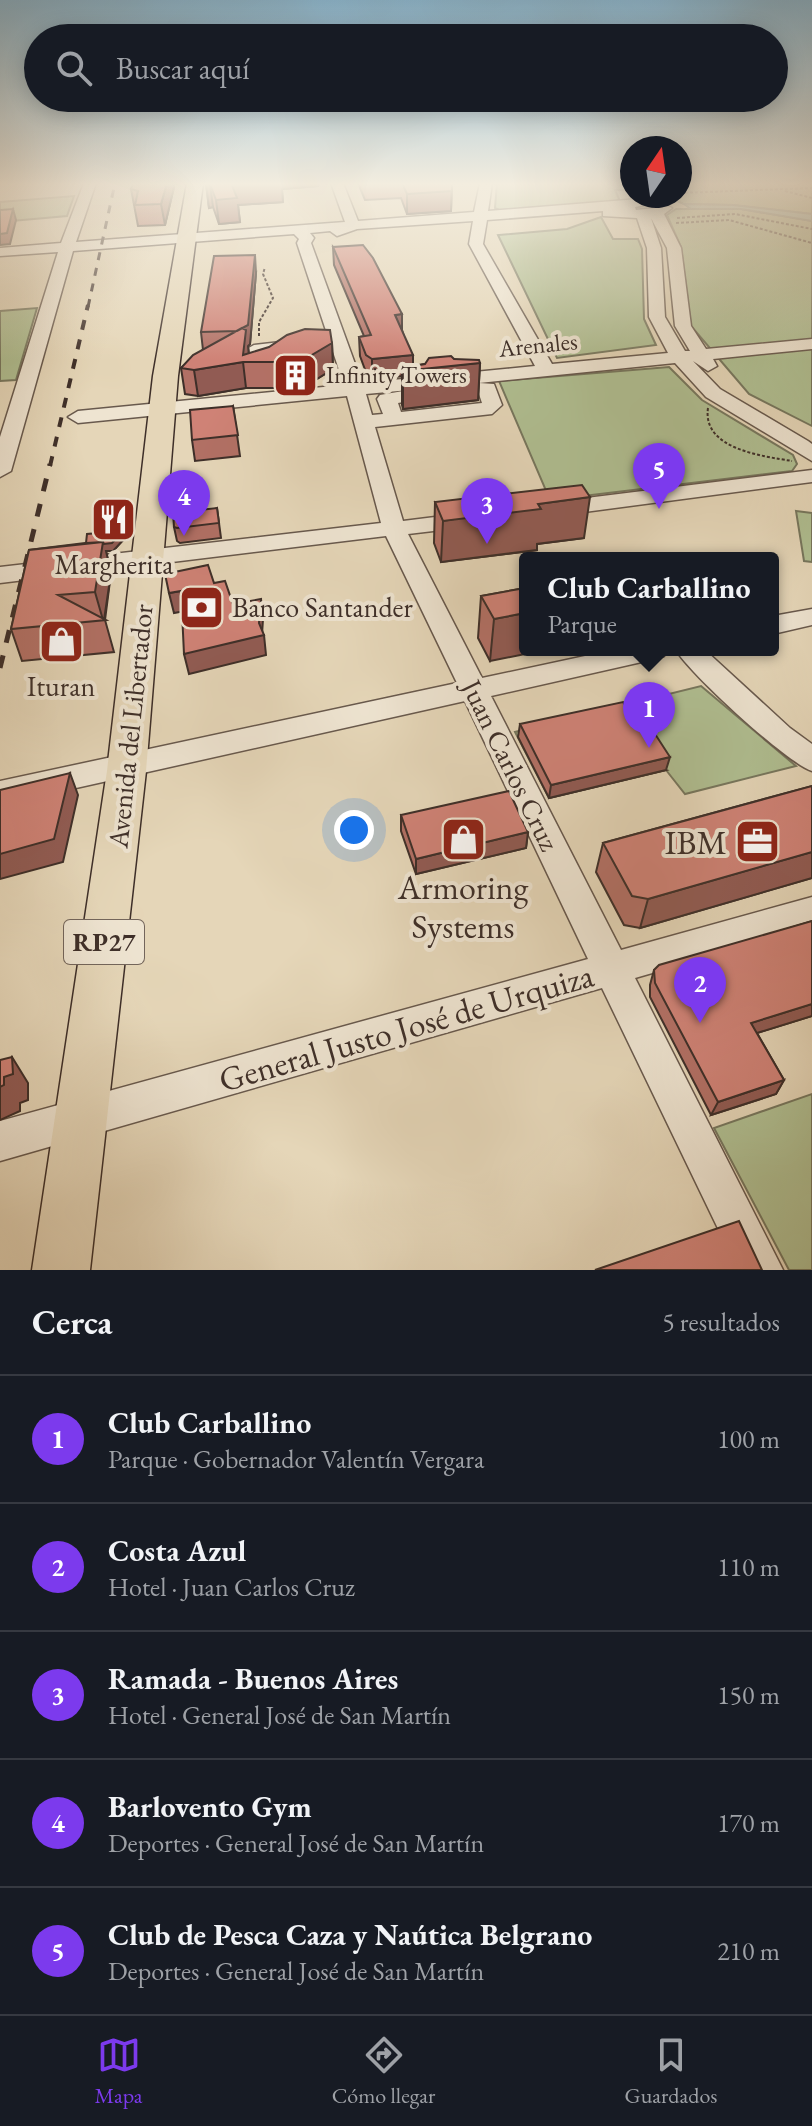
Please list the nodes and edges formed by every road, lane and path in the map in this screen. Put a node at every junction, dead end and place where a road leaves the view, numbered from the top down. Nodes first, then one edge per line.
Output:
1 (68, 242) edge
2 (208, 242) edge
3 (301, 242) edge
4 (468, 242) edge
5 (476, 242) edge
6 (653, 242) edge
7 (669, 242) edge
8 (183, 244) junction
9 (67, 246) junction
10 (0, 252) edge
11 (265, 267) dead end
12 (324, 343) junction
13 (812, 344) edge
14 (254, 350) joint
15 (699, 355) junction
16 (679, 357) junction
17 (546, 370) junction
18 (521, 373) junction
19 (469, 383) junction
20 (355, 389) junction
21 (395, 391) junction
22 (720, 398) junction
23 (160, 409) junction
24 (78, 417) dead end
25 (379, 421) junction
26 (6, 434) edge
27 (812, 436) edge
28 (808, 464) edge
29 (0, 471) edge
30 (536, 511) edge
31 (489, 517) edge
32 (394, 529) junction
33 (149, 556) junction
34 (0, 575) edge
35 (812, 617) edge
36 (779, 624) edge
37 (626, 656) edge
38 (695, 656) edge
39 (473, 688) junction
40 (812, 760) edge
41 (127, 764) junction
42 (0, 793) edge
43 (812, 912) edge
44 (613, 969) junction
45 (81, 1119) junction
46 (0, 1141) edge
47 (61, 1270) edge
48 (761, 1270) edge

1 - 9 street
2 - 8 street
3 - 12 street, Juan Carlos Cruz
4 - 18 street
5 - 17 street
6 - 16 street
7 - 15 street
8 - 9 street
8 - 23 main road, Avenida del Libertador / RP27
9 - 10 street
9 - 26 street
11 - 14 path
12 - 14 street
12 - 20 street, Juan Carlos Cruz
13 - 15 street, Arenales
15 - 16 street, Arenales
15 - 27 street
16 - 17 street, Arenales
16 - 22 street
17 - 18 street, Arenales
18 - 19 street, Arenales
19 - 21 street, Arenales
19 - 25 street
20 - 21 street
20 - 23 street
20 - 25 street, Juan Carlos Cruz
21 - 25 street
22 - 28 street
22 - 28 path
23 - 24 street
23 - 33 main road, Avenida del Libertador / RP27
25 - 32 street, Juan Carlos Cruz
26 - 29 street
28 - 30 street
31 - 32 street
32 - 33 street
32 - 39 street, Juan Carlos Cruz
33 - 34 street
33 - 41 main road, Avenida del Libertador / RP27
35 - 36 street
37 - 39 street
38 - 40 street
39 - 41 street
39 - 44 street, Juan Carlos Cruz
41 - 42 street
41 - 45 main road, Avenida del Libertador / RP27
43 - 44 street, General Justo José de Urquiza
44 - 45 street, General Justo José de Urquiza
44 - 48 street, Juan Carlos Cruz
45 - 46 street, General Justo José de Urquiza
45 - 47 main road, Avenida del Libertador / RP27

